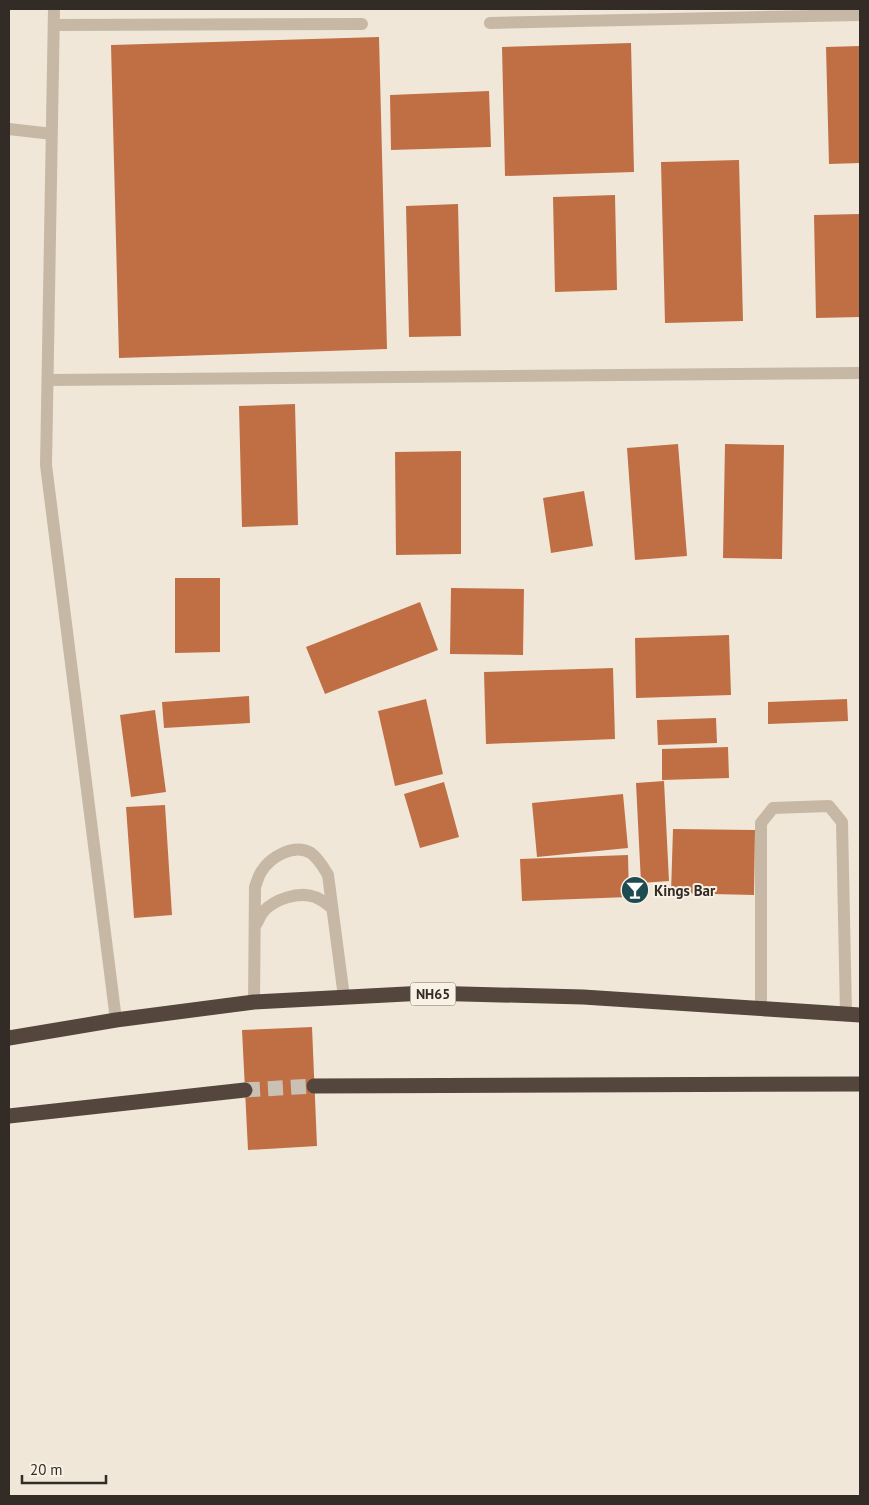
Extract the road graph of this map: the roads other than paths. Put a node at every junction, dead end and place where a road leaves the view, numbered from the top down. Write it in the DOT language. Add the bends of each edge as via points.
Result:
graph roads {
  1 [pos="54,9"];
  2 [pos="860,15"];
  3 [pos="490,23"];
  4 [pos="362,24"];
  5 [pos="54,25"];
  6 [pos="9,129"];
  7 [pos="52,134"];
  8 [pos="860,373"];
  9 [pos="48,380"];
  10 [pos="332,908"];
  11 [pos="254,928"];
  12 [pos="344,997"];
  13 [pos="254,1002"];
  14 [pos="761,1008"];
  15 [pos="853,1015"];
  16 [pos="116,1020"];
  17 [pos="9,1038"];
  18 [pos="860,1084"];
  19 [pos="314,1086"];
  20 [pos="245,1090"];
  21 [pos="9,1116"];
  1 -- 5 [label="street"];
  2 -- 3 [label="street"];
  4 -- 5 [label="street"];
  5 -- 7 [label="street"];
  6 -- 7 [label="street"];
  7 -- 9 [label="street"];
  8 -- 9 [label="street"];
  9 -- 16 [label="street" via="46,465"];
  10 -- 11 [label="street" via="317,897 306,894 291,896 274,903"];
  10 -- 11 [label="street" via="328,875 319,860 310,852 296,849 278,855 261,871 255,887"];
  10 -- 12 [label="street"];
  11 -- 13 [label="street"];
  12 -- 13 [label="highway, NH65"];
  12 -- 14 [label="highway, NH65" via="425,994 583,997"];
  13 -- 16 [label="highway, NH65"];
  14 -- 15 [label="highway, NH65"];
  14 -- 15 [label="street" via="761,823 772,808 829,806 842,822"];
  16 -- 17 [label="highway, NH65"];
  18 -- 19 [label="highway"];
  20 -- 21 [label="highway"];
}
